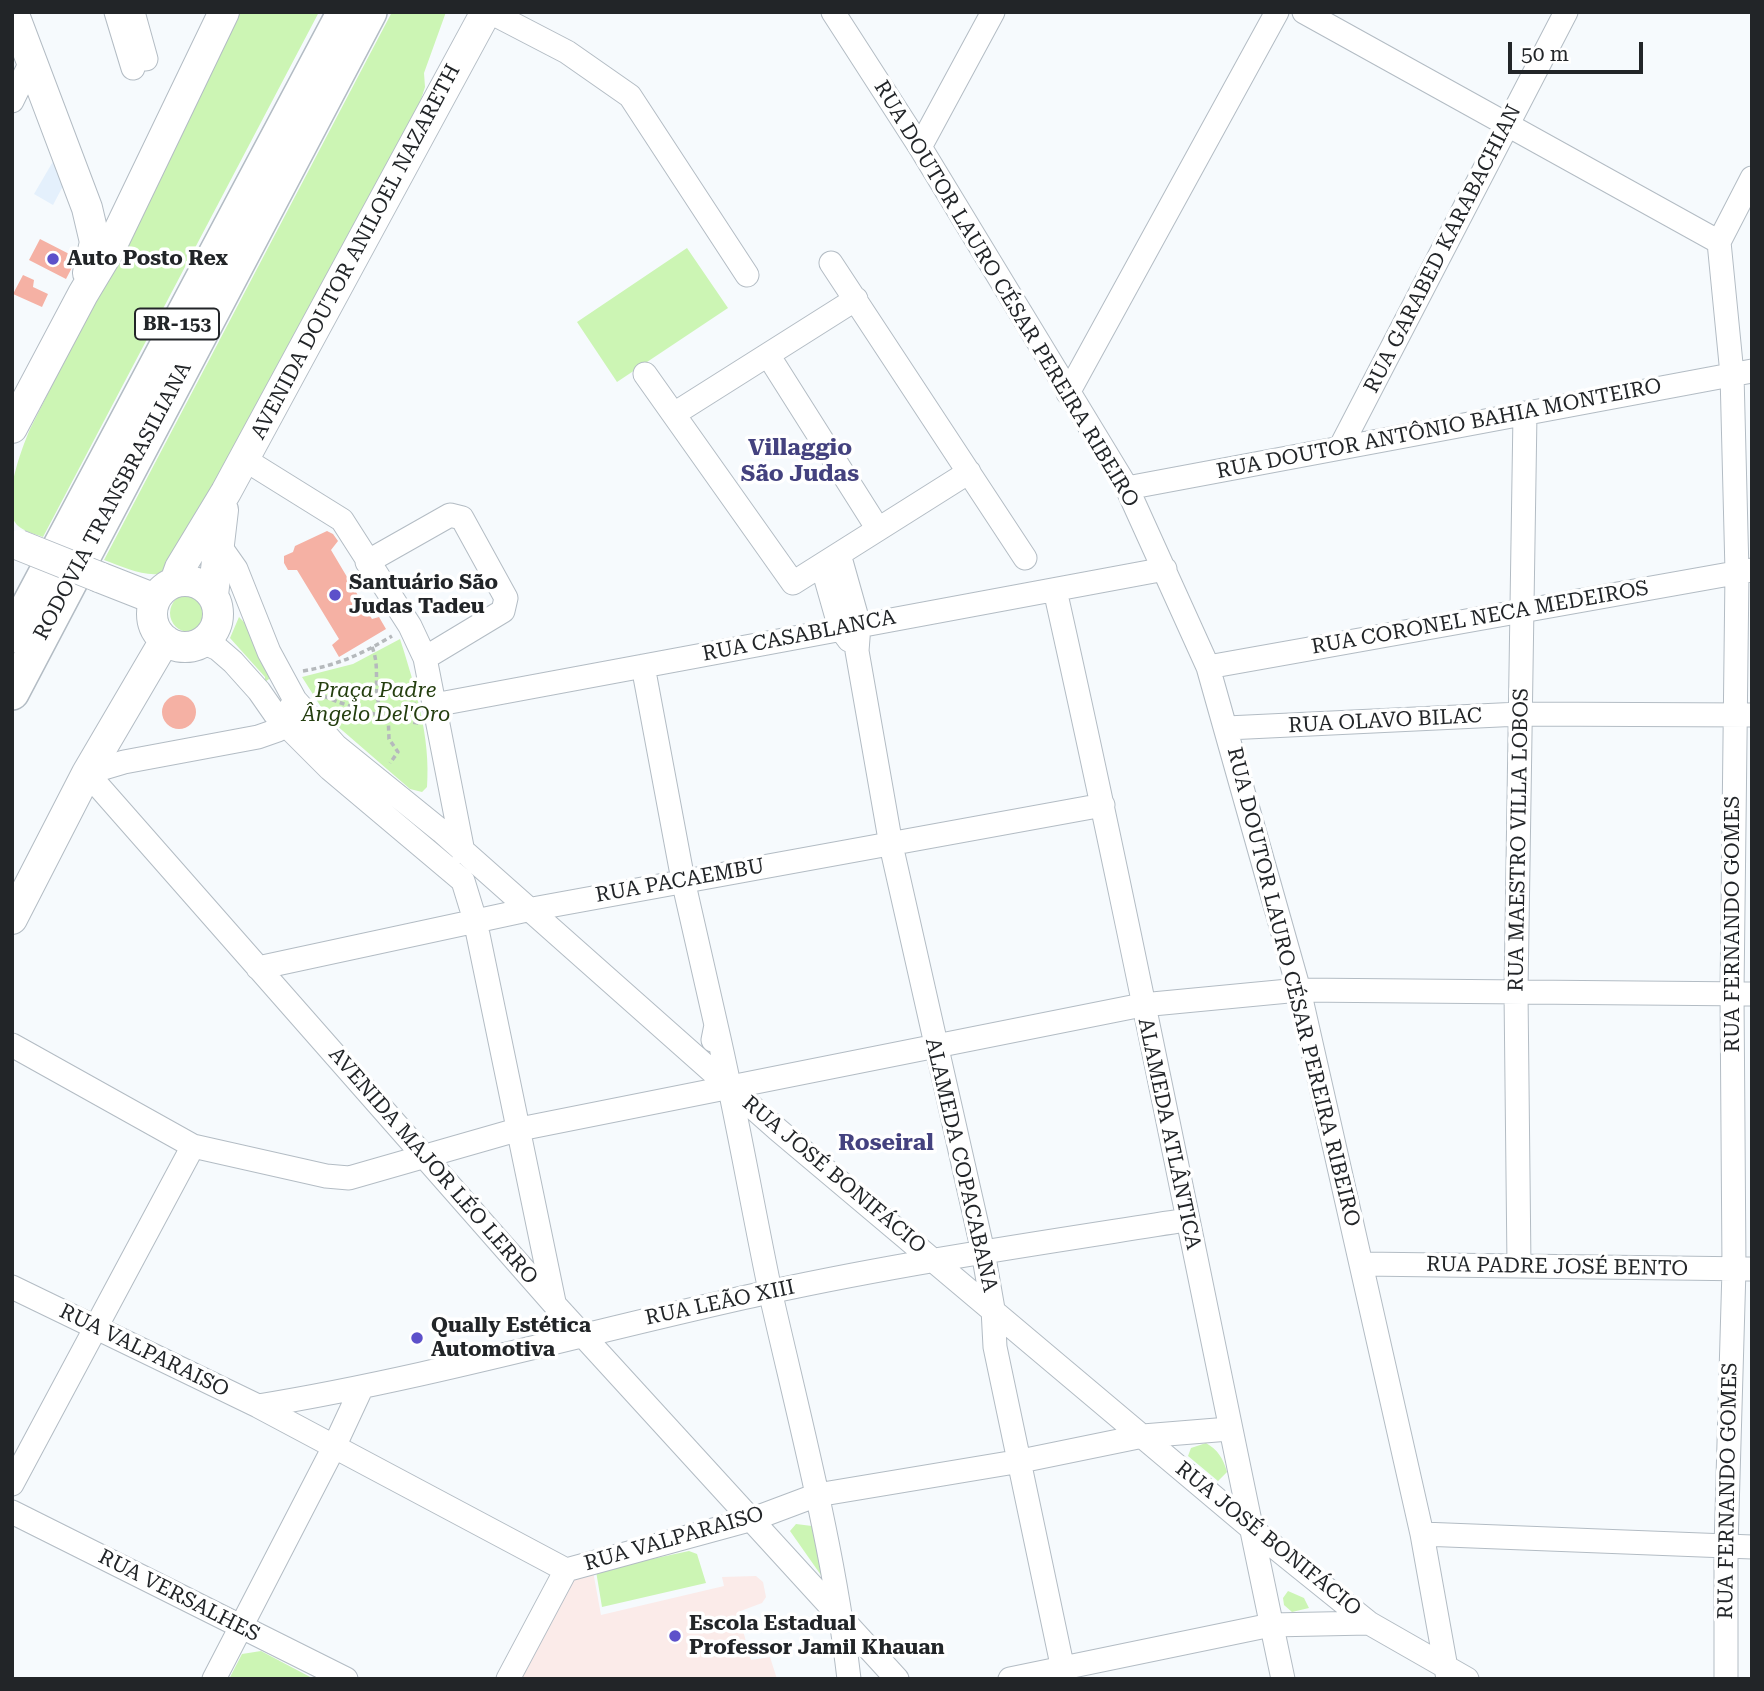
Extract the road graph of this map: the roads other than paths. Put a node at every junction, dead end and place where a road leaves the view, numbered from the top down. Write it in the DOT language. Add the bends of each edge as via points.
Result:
graph roads {
  1 [pos="13,12"];
  2 [pos="116,12"];
  3 [pos="133,12"];
  4 [pos="224,12"];
  5 [pos="344,12"];
  6 [pos="370,12"];
  7 [pos="488,12"];
  8 [pos="833,12"];
  9 [pos="993,12"];
  10 [pos="1277,12"];
  11 [pos="1304,12"];
  12 [pos="1566,12"];
  13 [pos="31,62"];
  14 [pos="12,102"];
  15 [pos="1508,125"];
  16 [pos="920,147"];
  17 [pos="1752,178"];
  18 [pos="132,203"];
  19 [pos="87,208"];
  20 [pos="1719,242"];
  21 [pos="831,263"];
  22 [pos="747,275"];
  23 [pos="83,294"];
  24 [pos="856,299"];
  25 [pos="768,355"];
  26 [pos="1742,372"];
  27 [pos="645,374"];
  28 [pos="1068,393"];
  29 [pos="1525,413"];
  30 [pos="674,414"];
  31 [pos="12,428"];
  32 [pos="1340,448"];
  33 [pos="244,459"];
  34 [pos="969,472"];
  35 [pos="1127,488"];
  36 [pos="226,492"];
  37 [pos="878,529"];
  38 [pos="217,542"];
  39 [pos="15,544"];
  40 [pos="1025,558"];
  41 [pos="830,560"];
  42 [pos="367,562"];
  43 [pos="1165,569"];
  44 [pos="1745,571"];
  45 [pos="165,590"];
  46 [pos="1055,590"];
  47 [pos="215,599"];
  48 [pos="1523,608"];
  49 [pos="255,618"];
  50 [pos="850,627"];
  51 [pos="12,636"];
  52 [pos="165,640"];
  53 [pos="203,642"];
  54 [pos="425,658"];
  55 [pos="643,666"];
  56 [pos="1208,667"];
  57 [pos="12,693"];
  58 [pos="305,696"];
  59 [pos="427,710"];
  60 [pos="1520,714"];
  61 [pos="1743,715"];
  62 [pos="283,723"];
  63 [pos="1227,728"];
  64 [pos="88,773"];
  65 [pos="450,786"];
  66 [pos="401,799"];
  67 [pos="1103,805"];
  68 [pos="891,845"];
  69 [pos="463,852"];
  70 [pos="683,880"];
  71 [pos="527,910"];
  72 [pos="12,919"];
  73 [pos="475,920"];
  74 [pos="258,968"];
  75 [pos="1299,990"];
  76 [pos="1516,992"];
  77 [pos="1742,993"];
  78 [pos="1142,1005"];
  79 [pos="716,1025"];
  80 [pos="12,1045"];
  81 [pos="935,1048"];
  82 [pos="704,1064"];
  83 [pos="730,1088"];
  84 [pos="676,1099"];
  85 [pos="520,1129"];
  86 [pos="193,1146"];
  87 [pos="423,1154"];
  88 [pos="1186,1220"];
  89 [pos="983,1252"];
  90 [pos="933,1259"];
  91 [pos="1363,1264"];
  92 [pos="1519,1266"];
  93 [pos="1743,1269"];
  94 [pos="12,1287"];
  95 [pos="771,1292"];
  96 [pos="555,1305"];
  97 [pos="993,1310"];
  98 [pos="95,1329"];
  99 [pos="582,1334"];
  100 [pos="361,1389"];
  101 [pos="258,1406"];
  102 [pos="1229,1429"];
  103 [pos="1143,1436"];
  104 [pos="334,1447"];
  105 [pos="1021,1461"];
  106 [pos="12,1484"];
  107 [pos="817,1495"];
  108 [pos="12,1512"];
  109 [pos="753,1519"];
  110 [pos="1251,1528"];
  111 [pos="1422,1534"];
  112 [pos="1726,1547"];
  113 [pos="1752,1547"];
  114 [pos="566,1570"];
  115 [pos="842,1620"];
  116 [pos="1369,1623"];
  117 [pos="1271,1625"];
  118 [pos="241,1627"];
  119 [pos="1064,1673"];
  120 [pos="1453,1676"];
  121 [pos="214,1679"];
  122 [pos="346,1679"];
  123 [pos="508,1679"];
  124 [pos="849,1679"];
  125 [pos="897,1679"];
  126 [pos="1010,1679"];
  127 [pos="1283,1679"];
  128 [pos="1726,1679"];
  1 -- 13 [label="main road"];
  2 -- 3 [label="street" via="140,65"];
  4 -- 18 [label="main road"];
  5 -- 51 [label="highway, RODOVIA TRANSBRASILIANA / BR-153"];
  6 -- 57 [label="highway, RODOVIA TRANSBRASILIANA / BR-153"];
  7 -- 22 [label="street" via="567,52 630,96"];
  7 -- 33 [label="main road, AVENIDA DOUTOR ANILOEL NAZARETH"];
  8 -- 16 [label="street, RUA DOUTOR LAURO CÉSAR PEREIRA RIBEIRO"];
  9 -- 16 [label="street"];
  10 -- 28 [label="street"];
  11 -- 15 [label="street"];
  12 -- 15 [label="street, RUA GARABED KARABACHIAN"];
  13 -- 14 [label="street"];
  13 -- 19 [label="main road"];
  15 -- 20 [label="street"];
  15 -- 32 [label="street, RUA GARABED KARABACHIAN"];
  16 -- 28 [label="street, RUA DOUTOR LAURO CÉSAR PEREIRA RIBEIRO"];
  17 -- 20 [label="street"];
  18 -- 19 [label="main road" via="102,217 93,216"];
  18 -- 23 [label="main road"];
  19 -- 23 [label="main road" via="95,242"];
  20 -- 26 [label="street, RUA FERNANDO GOMES"];
  21 -- 24 [label="street"];
  23 -- 31 [label="main road"];
  24 -- 25 [label="street"];
  24 -- 34 [label="street"];
  25 -- 30 [label="street"];
  25 -- 37 [label="street"];
  26 -- 29 [label="street, RUA DOUTOR ANTÔNIO BAHIA MONTEIRO"];
  26 -- 44 [label="street, RUA FERNANDO GOMES"];
  27 -- 30 [label="street"];
  28 -- 35 [label="street, RUA DOUTOR LAURO CÉSAR PEREIRA RIBEIRO"];
  29 -- 32 [label="street, RUA DOUTOR ANTÔNIO BAHIA MONTEIRO"];
  29 -- 48 [label="street, RUA MAESTRO VILLA LOBOS"];
  30 -- 41 [label="street" via="793,583"];
  32 -- 35 [label="street, RUA DOUTOR ANTÔNIO BAHIA MONTEIRO"];
  33 -- 36 [label="main road, AVENIDA DOUTOR ANILOEL NAZARETH"];
  33 -- 42 [label="street" via="342,520"];
  34 -- 37 [label="street"];
  34 -- 40 [label="street"];
  35 -- 43 [label="street, RUA DOUTOR LAURO CÉSAR PEREIRA RIBEIRO"];
  36 -- 38 [label="main road, AVENIDA DOUTOR ANILOEL NAZARETH"];
  36 -- 45 [label="main road, AVENIDA DOUTOR ANILOEL NAZARETH"];
  37 -- 41 [label="street"];
  38 -- 47 [label="main road, AVENIDA DOUTOR ANILOEL NAZARETH"];
  38 -- 49 [label="street, RUA JOSÉ BONIFÁCIO" via="236,569"];
  39 -- 45 [label="main road, bridge" via="99,577"];
  41 -- 50 [label="street, ALAMEDA COPACABANA"];
  42 -- 54 [label="street" via="410,626"];
  42 -- 54 [label="street" via="450,515 462,518 507,606"];
  43 -- 46 [label="street, RUA CASABLANCA"];
  43 -- 56 [label="street, RUA DOUTOR LAURO CÉSAR PEREIRA RIBEIRO"];
  44 -- 48 [label="street, RUA CORONEL NECA MEDEIROS"];
  44 -- 61 [label="street, RUA FERNANDO GOMES"];
  45 -- 47 [label="main road" via="196,582"];
  45 -- 52 [label="main road" via="153,621"];
  46 -- 50 [label="street, RUA CASABLANCA"];
  46 -- 67 [label="street, ALAMEDA ATLÂNTICA"];
  47 -- 49 [label="street" via="236,604"];
  47 -- 53 [label="main road" via="217,624"];
  48 -- 56 [label="street, RUA CORONEL NECA MEDEIROS"];
  48 -- 60 [label="street, RUA MAESTRO VILLA LOBOS"];
  49 -- 58 [label="street, RUA JOSÉ BONIFÁCIO"];
  50 -- 55 [label="street, RUA CASABLANCA"];
  50 -- 68 [label="street, ALAMEDA COPACABANA"];
  52 -- 53 [label="main road" via="183,647"];
  52 -- 64 [label="main road"];
  53 -- 62 [label="street" via="233,662"];
  54 -- 59 [label="street"];
  55 -- 59 [label="street, RUA CASABLANCA"];
  55 -- 70 [label="street"];
  56 -- 63 [label="street, RUA DOUTOR LAURO CÉSAR PEREIRA RIBEIRO"];
  58 -- 62 [label="street"];
  58 -- 66 [label="street, RUA JOSÉ BONIFÁCIO" via="337,746"];
  59 -- 65 [label="street"];
  60 -- 61 [label="street, RUA OLAVO BILAC"];
  60 -- 63 [label="street, RUA OLAVO BILAC"];
  60 -- 76 [label="street, RUA MAESTRO VILLA LOBOS"];
  61 -- 77 [label="street, RUA FERNANDO GOMES"];
  62 -- 64 [label="street" via="278,730 258,737"];
  62 -- 73 [label="street" via="330,769 463,881"];
  63 -- 75 [label="street, RUA DOUTOR LAURO CÉSAR PEREIRA RIBEIRO"];
  64 -- 72 [label="main road"];
  64 -- 74 [label="street, AVENIDA MAJOR LÉO LERRO"];
  65 -- 66 [label="street" via="436,802"];
  65 -- 69 [label="street"];
  66 -- 69 [label="street, RUA JOSÉ BONIFÁCIO"];
  67 -- 68 [label="street, RUA PACAEMBU"];
  67 -- 78 [label="street, ALAMEDA ATLÂNTICA"];
  68 -- 70 [label="street, RUA PACAEMBU"];
  68 -- 81 [label="street, ALAMEDA COPACABANA"];
  69 -- 71 [label="street, RUA JOSÉ BONIFÁCIO"];
  70 -- 71 [label="street, RUA PACAEMBU"];
  70 -- 79 [label="street"];
  71 -- 73 [label="street, RUA PACAEMBU"];
  71 -- 82 [label="street, RUA JOSÉ BONIFÁCIO"];
  73 -- 74 [label="street, RUA PACAEMBU"];
  73 -- 85 [label="street"];
  74 -- 87 [label="street, AVENIDA MAJOR LÉO LERRO"];
  75 -- 76 [label="street"];
  75 -- 78 [label="street"];
  75 -- 91 [label="street, RUA DOUTOR LAURO CÉSAR PEREIRA RIBEIRO"];
  76 -- 77 [label="street"];
  76 -- 92 [label="street, RUA MAESTRO VILLA LOBOS"];
  77 -- 93 [label="street, RUA FERNANDO GOMES"];
  78 -- 81 [label="street"];
  78 -- 88 [label="street, ALAMEDA ATLÂNTICA"];
  79 -- 82 [label="street"];
  79 -- 83 [label="street"];
  80 -- 86 [label="street"];
  81 -- 83 [label="street"];
  81 -- 89 [label="street, ALAMEDA COPACABANA"];
  82 -- 83 [label="street, RUA JOSÉ BONIFÁCIO"];
  82 -- 84 [label="street"];
  83 -- 84 [label="street"];
  83 -- 90 [label="street, RUA JOSÉ BONIFÁCIO"];
  83 -- 95 [label="street"];
  84 -- 85 [label="street"];
  85 -- 87 [label="street"];
  85 -- 96 [label="street"];
  86 -- 87 [label="street" via="349,1178"];
  86 -- 98 [label="street"];
  87 -- 96 [label="street, AVENIDA MAJOR LÉO LERRO"];
  88 -- 89 [label="street, RUA LEÃO XIII"];
  88 -- 102 [label="street, ALAMEDA ATLÂNTICA"];
  89 -- 90 [label="street, RUA LEÃO XIII"];
  89 -- 97 [label="street, ALAMEDA COPACABANA"];
  90 -- 95 [label="street, RUA LEÃO XIII"];
  90 -- 97 [label="street, RUA JOSÉ BONIFÁCIO"];
  91 -- 92 [label="street, RUA PADRE JOSÉ BENTO"];
  91 -- 111 [label="street, RUA DOUTOR LAURO CÉSAR PEREIRA RIBEIRO"];
  92 -- 93 [label="street, RUA PADRE JOSÉ BENTO"];
  93 -- 112 [label="street, RUA FERNANDO GOMES"];
  94 -- 98 [label="street, RUA VALPARAISO"];
  95 -- 99 [label="street, RUA LEÃO XIII"];
  95 -- 107 [label="street"];
  96 -- 99 [label="street, AVENIDA MAJOR LÉO LERRO"];
  97 -- 103 [label="street, RUA JOSÉ BONIFÁCIO"];
  97 -- 105 [label="street, ALAMEDA COPACABANA" via="993,1339"];
  98 -- 101 [label="street, RUA VALPARAISO"];
  98 -- 106 [label="street"];
  99 -- 100 [label="street, RUA LEÃO XIII"];
  99 -- 109 [label="street, AVENIDA MAJOR LÉO LERRO"];
  100 -- 101 [label="street, RUA LEÃO XIII"];
  100 -- 104 [label="street"];
  101 -- 104 [label="street, RUA VALPARAISO"];
  102 -- 103 [label="street, RUA VALPARAISO"];
  102 -- 110 [label="street, ALAMEDA ATLÂNTICA"];
  103 -- 105 [label="street, RUA VALPARAISO"];
  103 -- 110 [label="street, RUA JOSÉ BONIFÁCIO"];
  104 -- 114 [label="street, RUA VALPARAISO"];
  104 -- 118 [label="street"];
  105 -- 107 [label="street, RUA VALPARAISO"];
  105 -- 119 [label="street, ALAMEDA COPACABANA"];
  107 -- 109 [label="street, RUA VALPARAISO"];
  107 -- 115 [label="street"];
  108 -- 118 [label="street, RUA VERSALHES"];
  109 -- 114 [label="street, RUA VALPARAISO"];
  109 -- 115 [label="street, AVENIDA MAJOR LÉO LERRO"];
  110 -- 116 [label="street, RUA JOSÉ BONIFÁCIO"];
  110 -- 117 [label="street, ALAMEDA ATLÂNTICA"];
  111 -- 112 [label="street"];
  111 -- 120 [label="street, RUA DOUTOR LAURO CÉSAR PEREIRA RIBEIRO"];
  112 -- 113 [label="street"];
  112 -- 128 [label="street, RUA FERNANDO GOMES"];
  114 -- 123 [label="street"];
  115 -- 124 [label="street"];
  115 -- 125 [label="street, AVENIDA MAJOR LÉO LERRO"];
  116 -- 117 [label="street"];
  116 -- 120 [label="street, RUA JOSÉ BONIFÁCIO"];
  117 -- 119 [label="street"];
  117 -- 127 [label="street, ALAMEDA ATLÂNTICA"];
  118 -- 121 [label="street"];
  118 -- 122 [label="street, RUA VERSALHES"];
  119 -- 126 [label="street"];
}
